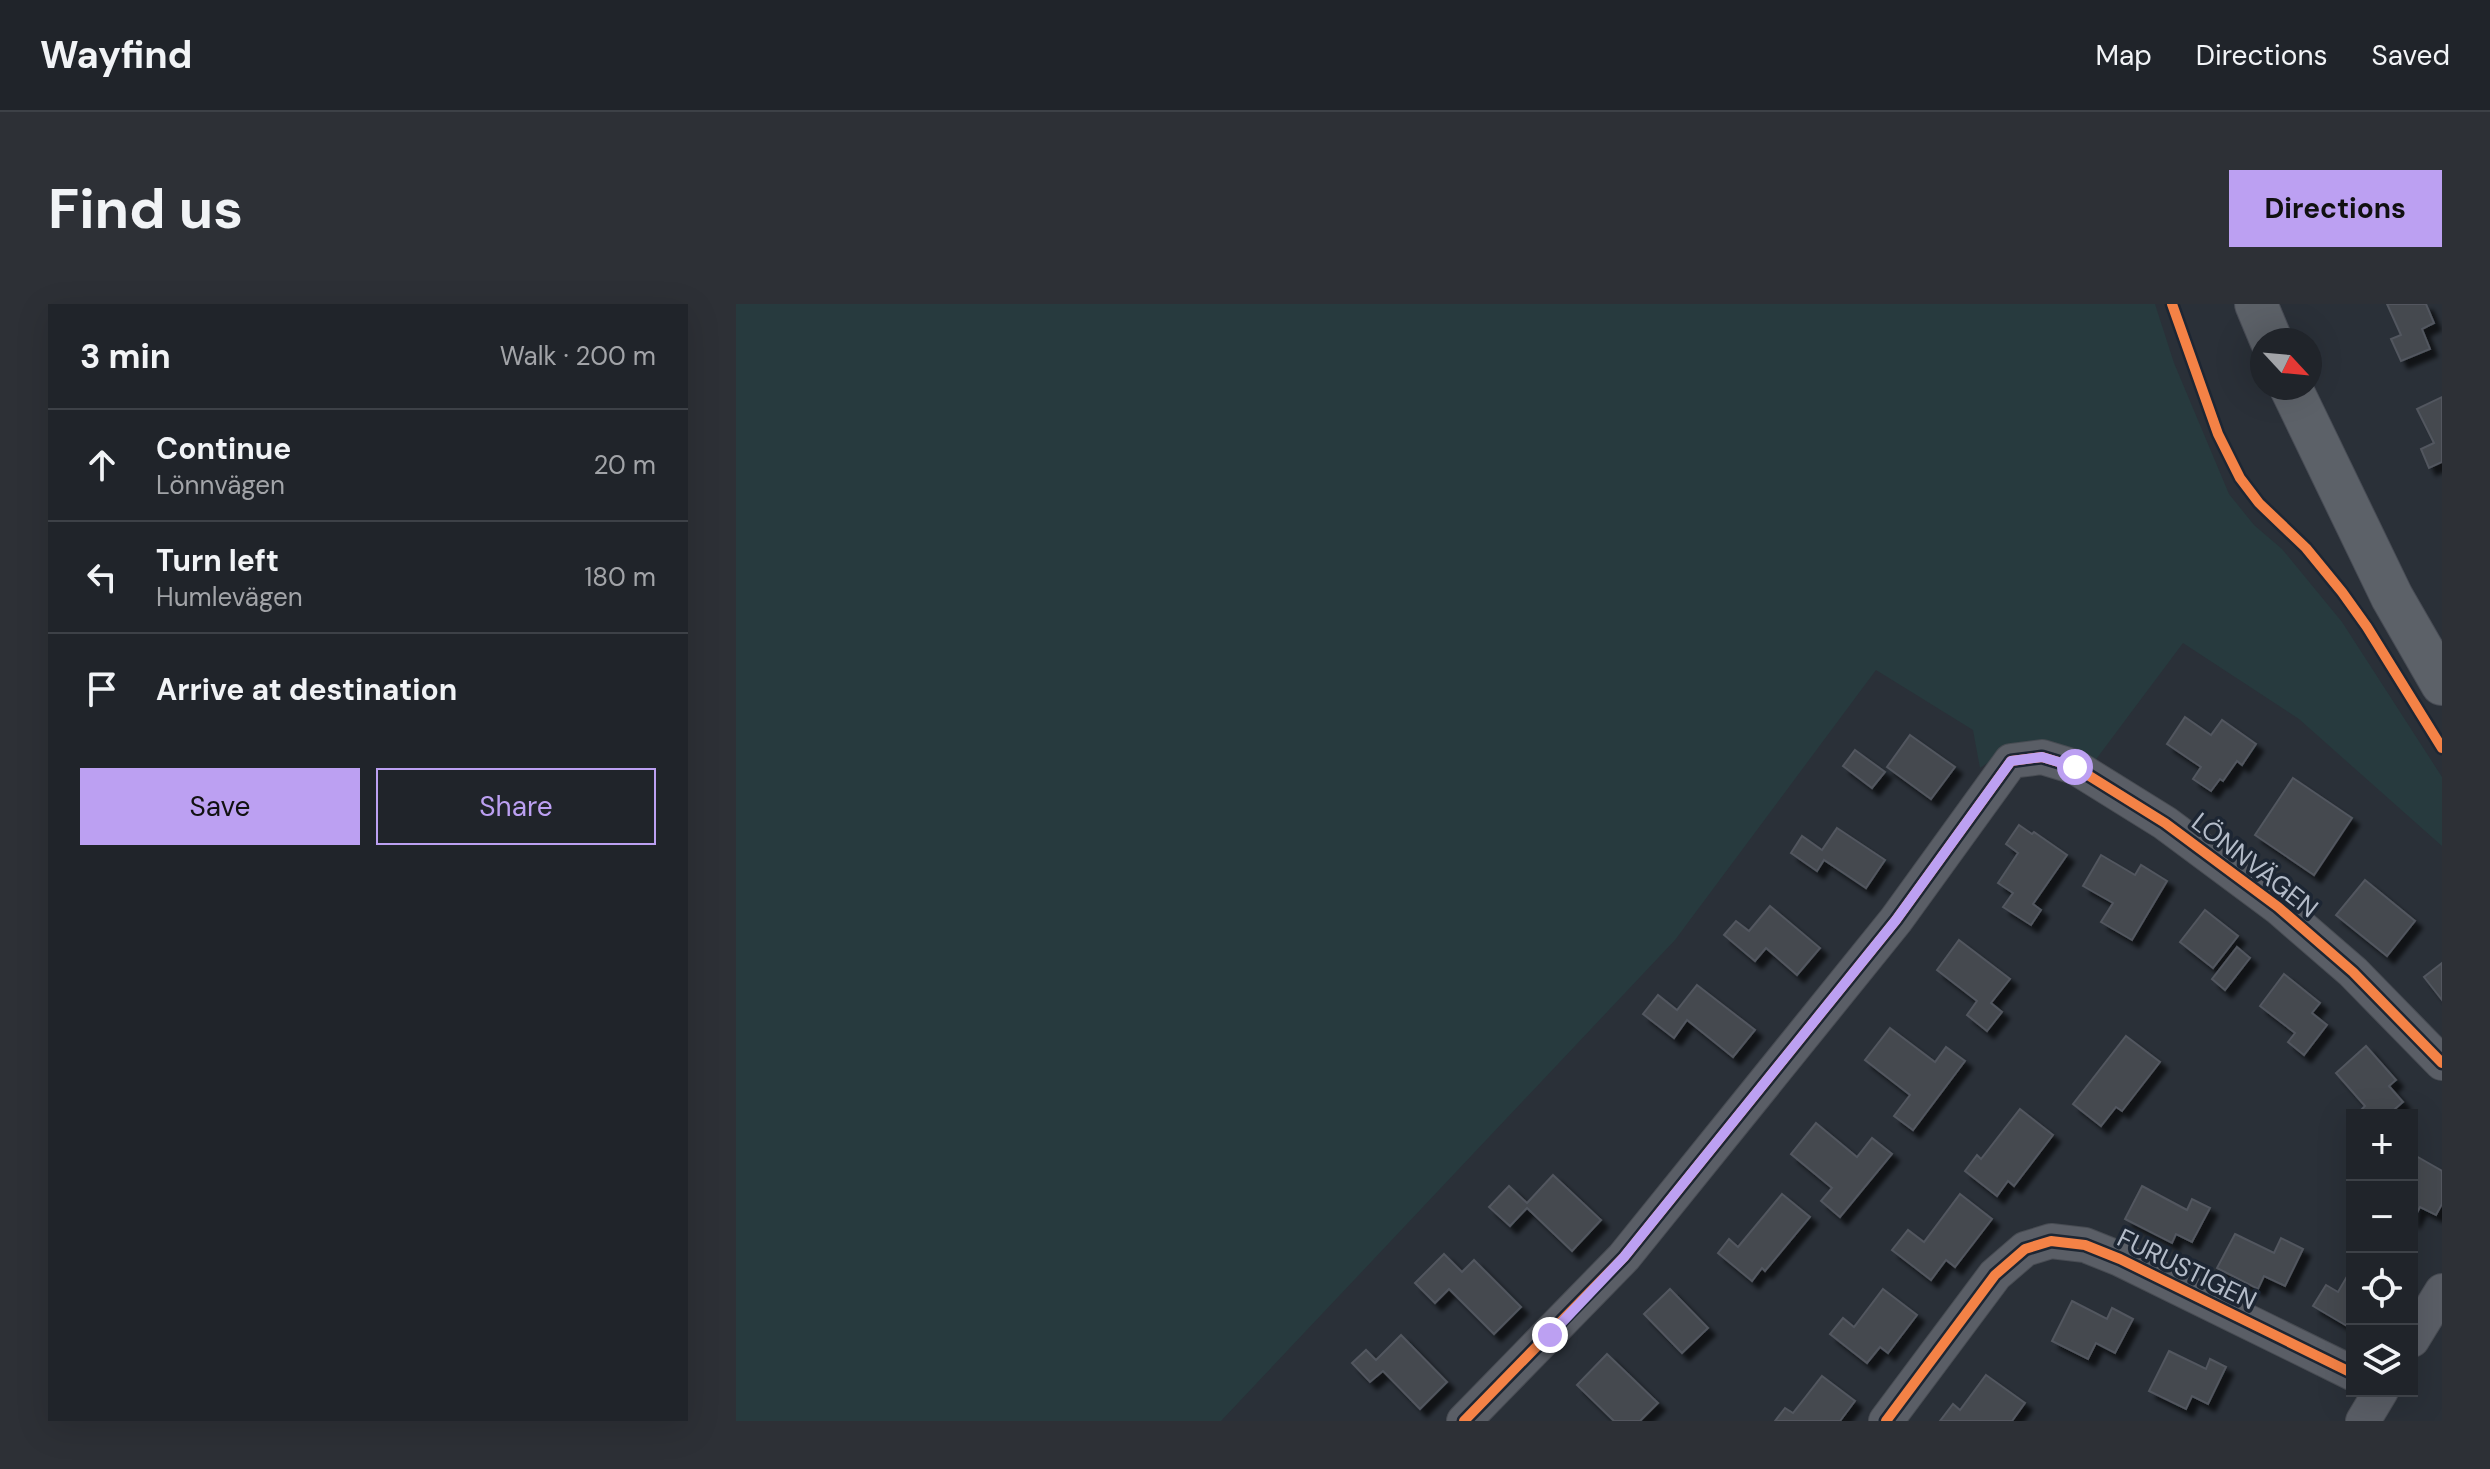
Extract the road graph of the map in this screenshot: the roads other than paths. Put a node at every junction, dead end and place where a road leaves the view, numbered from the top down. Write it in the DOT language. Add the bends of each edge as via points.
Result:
graph roads {
  1 [pos="2256,304"];
  2 [pos="2266,328"];
  3 [pos="2297,400"];
  4 [pos="2442,684"];
  5 [pos="2442,1063"];
  6 [pos="2442,1291"];
  7 [pos="2426,1334"];
  8 [pos="2346,1370"];
  9 [pos="2377,1397"];
  10 [pos="1464,1421"];
  11 [pos="1886,1421"];
  12 [pos="2363,1421"];
  1 -- 2 [label="main road"];
  3 -- 4 [label="main road" via="2392,597"];
  5 -- 10 [label="street, LÖNNVÄGEN" via="2353,972 2278,907 2165,823 2075,767 2042,757 2010,763 1896,920 1624,1257"];
  6 -- 7 [label="street"];
  8 -- 11 [label="street, FURUSTIGEN" via="2120,1259 2085,1245 2051,1241 2025,1249 1995,1275"];
  9 -- 12 [label="street"];
}
